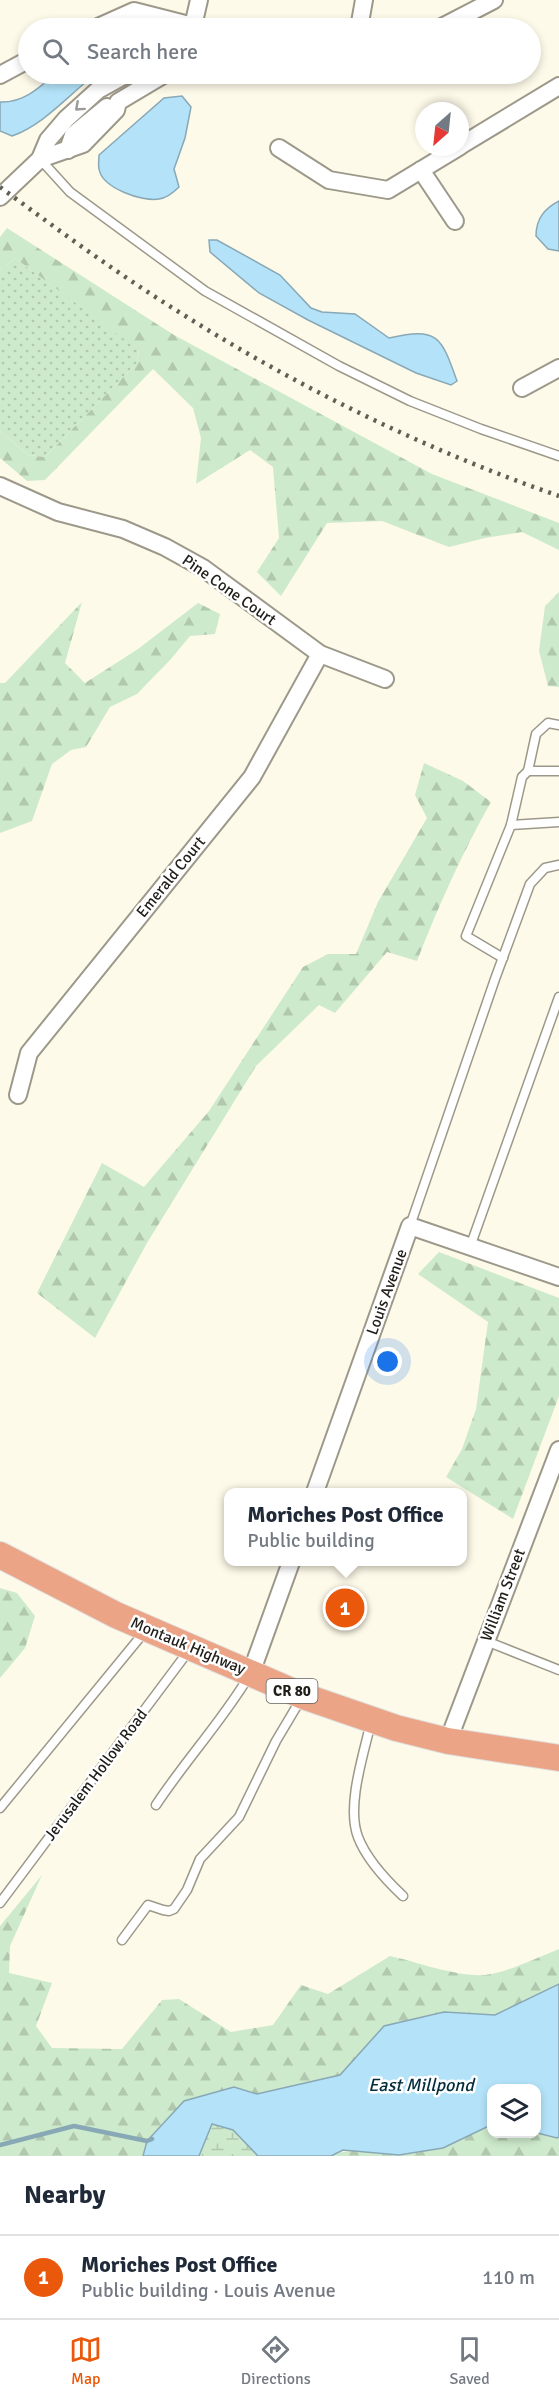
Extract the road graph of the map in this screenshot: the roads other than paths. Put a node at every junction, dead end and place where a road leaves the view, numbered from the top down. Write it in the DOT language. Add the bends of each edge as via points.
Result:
graph roads {
  1 [pos="199,0"];
  2 [pos="364,0"];
  3 [pos="495,0"];
  4 [pos="118,18"];
  5 [pos="160,18"];
  6 [pos="195,18"];
  7 [pos="361,18"];
  8 [pos="460,18"];
  9 [pos="18,65"];
  10 [pos="0,75"];
  11 [pos="109,84"];
  12 [pos="148,84"];
  13 [pos="105,86"];
  14 [pos="559,86"];
  15 [pos="118,102"];
  16 [pos="469,141"];
  17 [pos="279,148"];
  18 [pos="444,156"];
  19 [pos="40,159"];
  20 [pos="421,170"];
  21 [pos="0,197"];
  22 [pos="455,221"];
  23 [pos="559,368"];
  24 [pos="522,388"];
  25 [pos="559,456"];
  26 [pos="0,486"];
  27 [pos="320,654"];
  28 [pos="385,679"];
  29 [pos="559,725"];
  30 [pos="528,771"];
  31 [pos="559,771"];
  32 [pos="559,822"];
  33 [pos="511,825"];
  34 [pos="559,865"];
  35 [pos="503,958"];
  36 [pos="559,997"];
  37 [pos="18,1095"];
  38 [pos="410,1226"];
  39 [pos="470,1247"];
  40 [pos="559,1277"];
  41 [pos="559,1450"];
  42 [pos="316,1488"];
  43 [pos="0,1555"];
  44 [pos="290,1566"];
  45 [pos="147,1628"];
  46 [pos="486,1641"];
  47 [pos="192,1647"];
  48 [pos="559,1670"];
  49 [pos="251,1673"];
  50 [pos="303,1696"];
  51 [pos="372,1719"];
  52 [pos="448,1741"];
  53 [pos="559,1758"];
  54 [pos="156,1805"];
  55 [pos="0,1808"];
  56 [pos="403,1896"];
  57 [pos="0,1903"];
  58 [pos="122,1940"];
  1 -- 6 [label="street"];
  2 -- 7 [label="street"];
  3 -- 8 [label="street"];
  4 -- 5 [label="street" via="134,11"];
  9 -- 10 [label="street"];
  11 -- 13 [label="street"];
  12 -- 15 [label="street"];
  13 -- 15 [label="street"];
  13 -- 19 [label="street, one-way" via="66,119 48,140"];
  14 -- 16 [label="street"];
  15 -- 19 [label="street" via="73,135 68,150"];
  17 -- 20 [label="street" via="329,180 388,190"];
  18 -- 20 [label="street"];
  19 -- 21 [label="street"];
  19 -- 25 [label="lane" via="70,192 205,291 410,401"];
  20 -- 22 [label="street"];
  23 -- 24 [label="street"];
  26 -- 27 [label="street, Pine Cone Court" via="58,512 123,530 165,547 203,568"];
  27 -- 28 [label="street, Pine Cone Court"];
  27 -- 37 [label="street, Emerald Court" via="252,777 29,1053"];
  29 -- 30 [label="lane" via="548,723 536,734"];
  30 -- 31 [label="lane"];
  30 -- 33 [label="lane" via="522,777"];
  32 -- 33 [label="lane"];
  33 -- 35 [label="lane" via="466,936"];
  34 -- 35 [label="lane" via="545,868 531,884"];
  35 -- 38 [label="lane"];
  36 -- 39 [label="lane"];
  38 -- 39 [label="street"];
  38 -- 42 [label="street, Louis Avenue"];
  39 -- 40 [label="street"];
  41 -- 46 [label="street, William Street"];
  43 -- 45 [label="main road, Montauk Highway / CR 80"];
  44 -- 49 [label="street"];
  45 -- 47 [label="main road, Montauk Highway / CR 80"];
  45 -- 55 [label="lane"];
  46 -- 48 [label="lane"];
  46 -- 52 [label="street, William Street"];
  47 -- 49 [label="main road, Montauk Highway / CR 80"];
  47 -- 57 [label="lane, Jerusalem Hollow Road"];
  49 -- 50 [label="main road, Montauk Highway / CR 80"];
  49 -- 54 [label="lane"];
  50 -- 51 [label="main road, Montauk Highway / CR 80"];
  50 -- 58 [label="lane" via="239,1817 200,1859 174,1909 148,1905"];
  51 -- 52 [label="main road, Montauk Highway / CR 80"];
  51 -- 56 [label="lane" via="354,1809 358,1836 385,1879"];
  52 -- 53 [label="main road, Montauk Highway / CR 80"];
}
